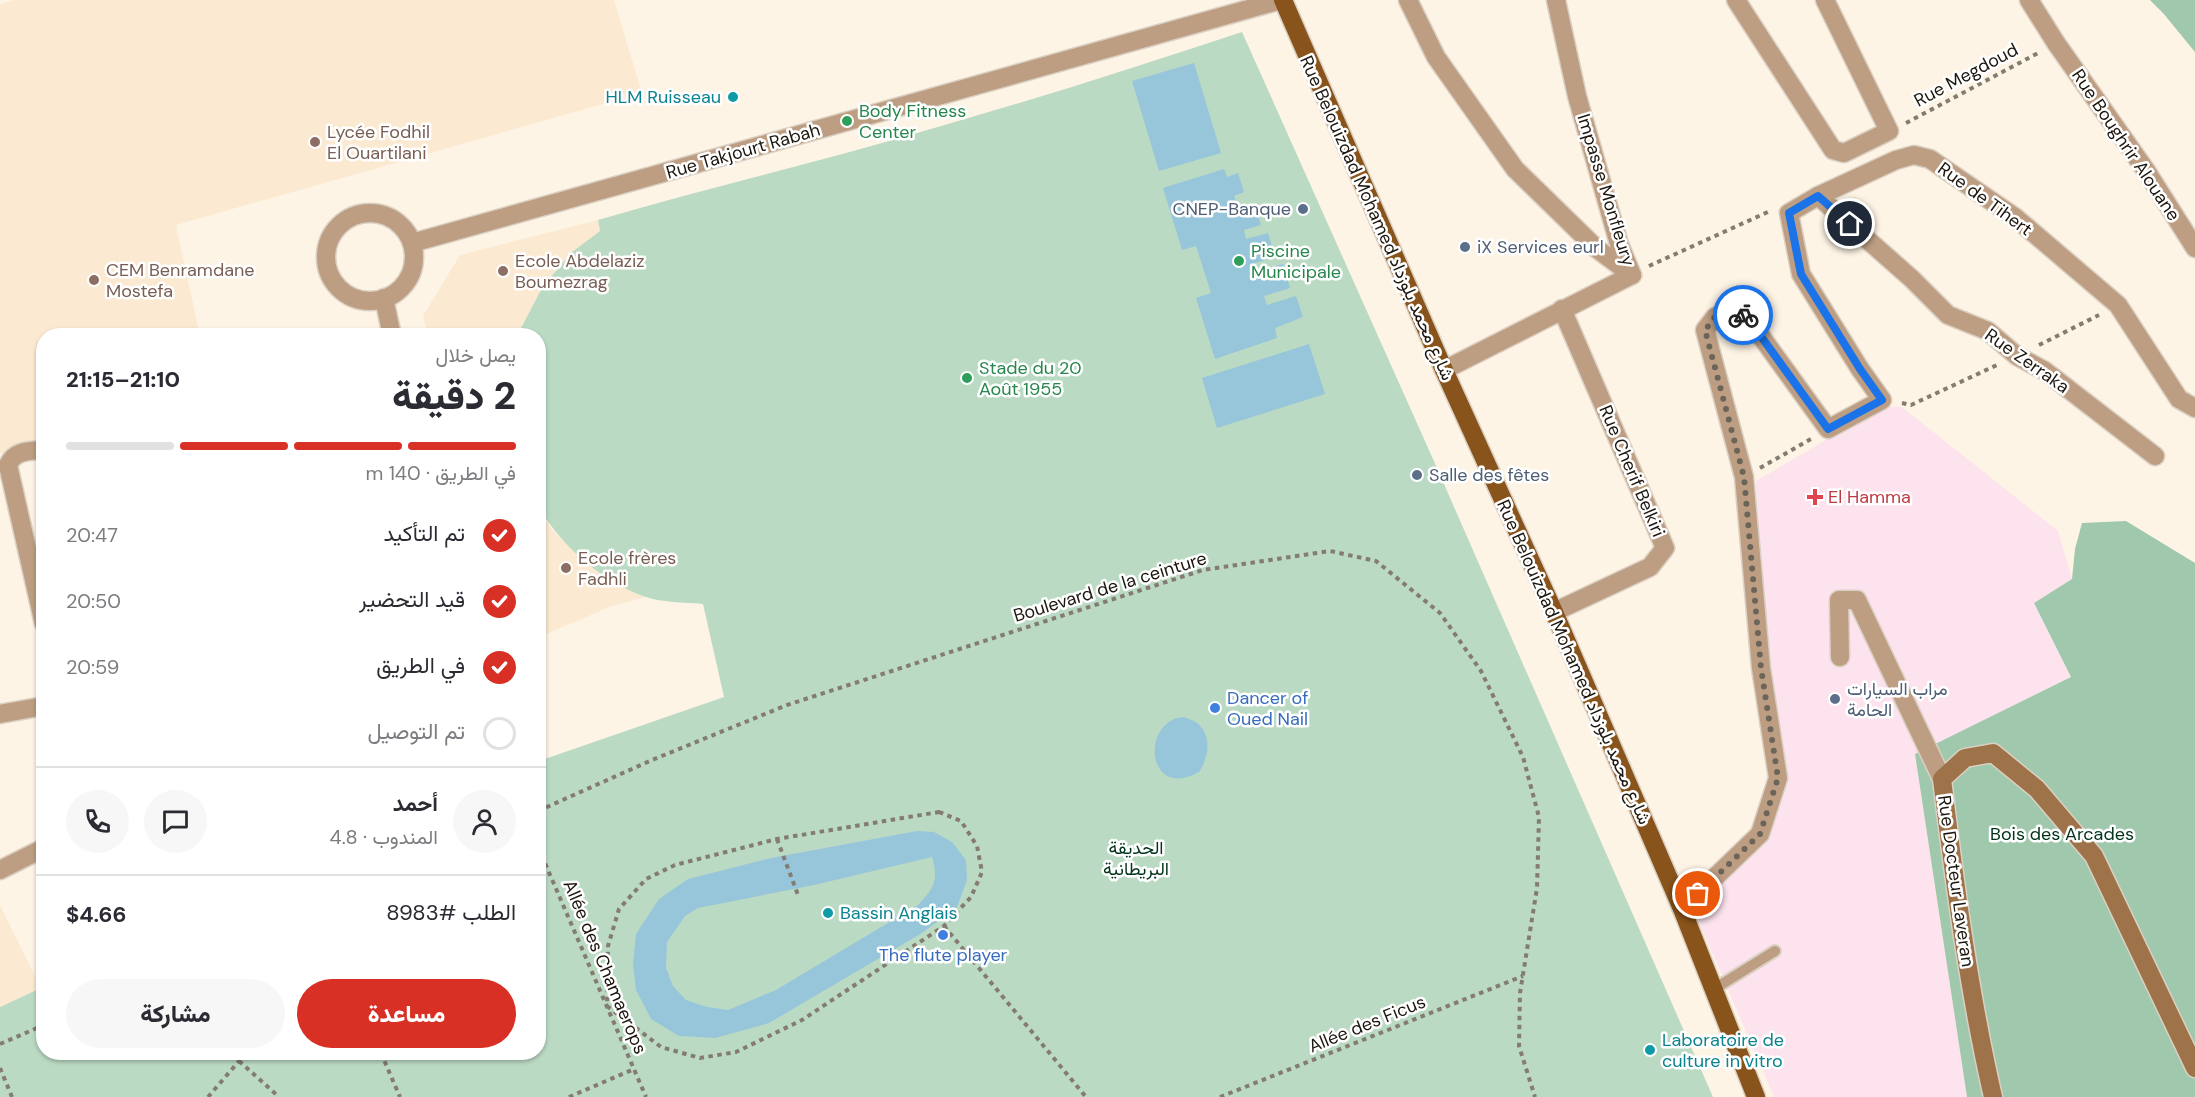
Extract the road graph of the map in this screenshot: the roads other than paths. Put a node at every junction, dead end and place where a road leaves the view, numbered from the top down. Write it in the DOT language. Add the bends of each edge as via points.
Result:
graph roads {
  1 [pos="1282,0"];
  2 [pos="1408,0"];
  3 [pos="1556,0"];
  4 [pos="1736,0"];
  5 [pos="1825,0"];
  6 [pos="2030,0"];
  7 [pos="1818,196"];
  8 [pos="412,243"];
  9 [pos="2195,248"];
  10 [pos="1632,274"];
  11 [pos="384,298"];
  12 [pos="1562,309"];
  13 [pos="390,328"];
  14 [pos="1444,370"];
  15 [pos="2195,408"];
  16 [pos="36,451"];
  17 [pos="2154,456"];
  18 [pos="36,589"];
  19 [pos="1554,612"];
  20 [pos="1840,657"];
  21 [pos="36,707"];
  22 [pos="0,714"];
  23 [pos="1942,779"];
  24 [pos="36,852"];
  25 [pos="0,870"];
  26 [pos="1682,909"];
  27 [pos="1775,951"];
  28 [pos="1714,989"];
  29 [pos="2195,1068"];
  30 [pos="1756,1097"];
  31 [pos="1993,1097"];
  1 -- 8 [label="street, Rue Takjourt Rabah"];
  1 -- 14 [label="main road, Rue Belouizdad Mohamed شارع محمد بلوزداد"];
  2 -- 10 [label="street, Impasse Monfleury" via="1436,57 1515,169 1596,248"];
  3 -- 10 [label="street, Impasse Monfleury" via="1577,96 1619,244"];
  4 -- 5 [label="street" via="1833,150 1844,153 1889,132"];
  6 -- 9 [label="street, Rue Boughrir Alouane"];
  7 -- 15 [label="street, Rue de Tihert" via="1896,160 1914,155 1930,159 2016,218 2118,305 2179,399"];
  7 -- 17 [label="street, Rue Zerraka" via="1948,315 1988,331"];
  7 -- 26 [label="street, Rue de Tihert" via="1789,213 1801,274 1882,400 1828,429 1747,317 1732,309 1715,317 1705,330 1744,477 1761,668 1778,778 1760,834"];
  8 -- 11 [label="street" via="411,274 403,286"];
  8 -- 11 [label="street" via="393,219 370,213 341,223 332,235 326,259 334,282 359,299"];
  10 -- 12 [label="street"];
  11 -- 13 [label="street"];
  12 -- 14 [label="street"];
  12 -- 19 [label="street, Rue Cherif Belkiri" via="1665,548 1650,567"];
  14 -- 19 [label="main road, Rue Belouizdad Mohamed شارع محمد بلوزداد"];
  16 -- 18 [label="street" via="19,452 8,465"];
  19 -- 26 [label="main road, Rue Belouizdad Mohamed شارع محمد بلوزداد"];
  20 -- 23 [label="street" via="1839,600 1857,600"];
  21 -- 22 [label="street"];
  23 -- 29 [label="street, Rue Docteur Laveran" via="1965,758 1993,753 2037,789 2094,856"];
  23 -- 31 [label="street, Rue Docteur Laveran" via="1977,1026"];
  24 -- 25 [label="street"];
  26 -- 28 [label="main road, Rue Belouizdad Mohamed شارع محمد بلوزداد"];
  27 -- 28 [label="lane"];
  28 -- 30 [label="main road, Rue Belouizdad Mohamed شارع محمد بلوزداد"];
}
